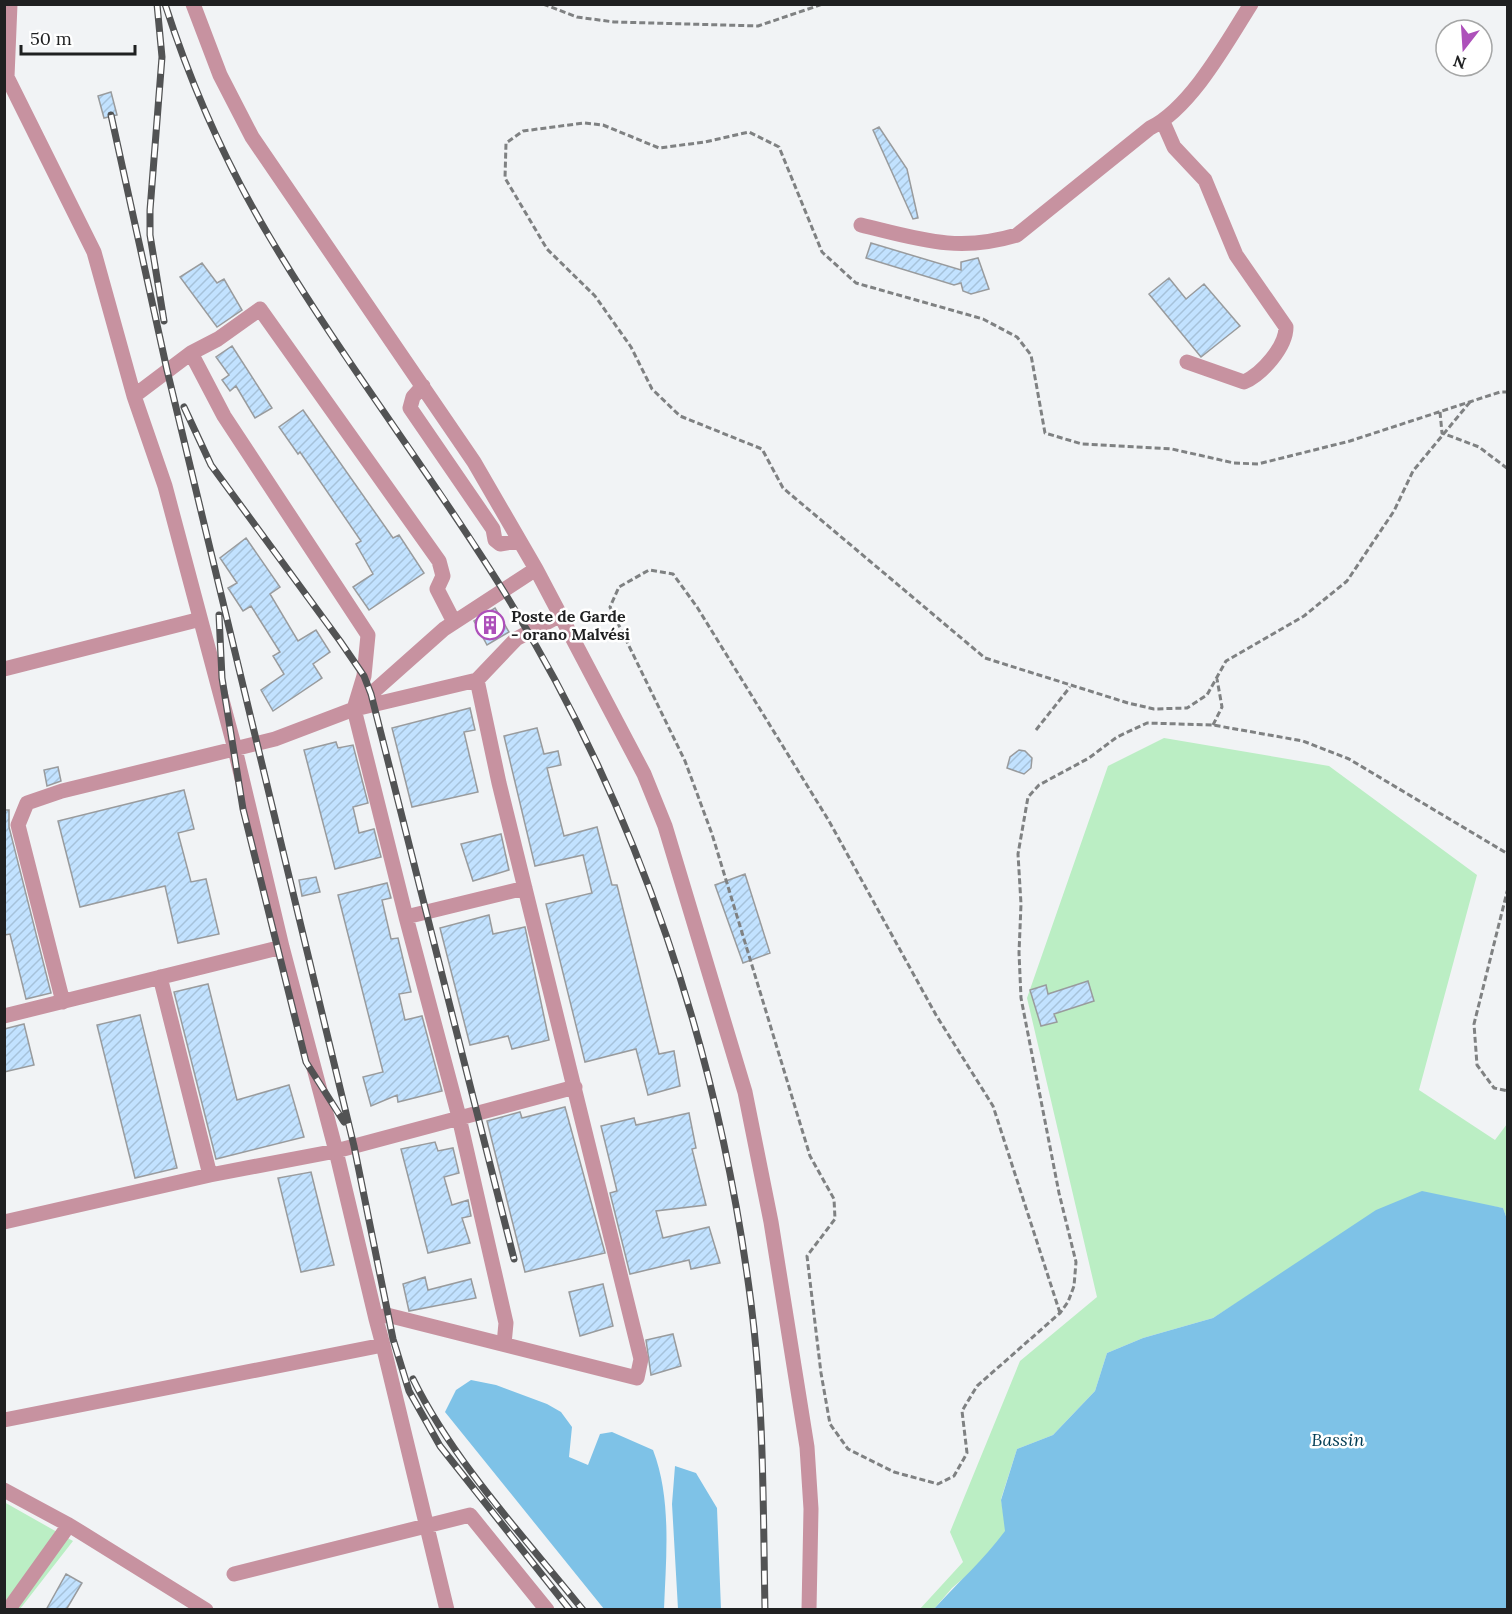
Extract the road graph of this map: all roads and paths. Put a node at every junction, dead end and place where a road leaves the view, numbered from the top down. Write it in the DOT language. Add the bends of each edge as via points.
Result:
graph roads {
  1 [pos="10,4"];
  2 [pos="194,4"];
  3 [pos="543,4"];
  4 [pos="823,4"];
  5 [pos="1251,4"];
  6 [pos="1163,122"];
  7 [pos="861,225"];
  8 [pos="191,352"];
  9 [pos="1187,362"];
  10 [pos="423,386"];
  11 [pos="1508,392"];
  12 [pos="134,396"];
  13 [pos="1470,402"];
  14 [pos="1440,412"];
  15 [pos="1442,433"];
  16 [pos="1508,469"];
  17 [pos="519,541"];
  18 [pos="536,569"];
  19 [pos="561,615"];
  20 [pos="194,621"];
  21 [pos="454,622"];
  22 [pos="4,669"];
  23 [pos="1217,677"];
  24 [pos="477,680"];
  25 [pos="1070,687"];
  26 [pos="354,709"];
  27 [pos="1213,725"];
  28 [pos="1036,730"];
  29 [pos="235,749"];
  30 [pos="1508,854"];
  31 [pos="525,888"];
  32 [pos="1508,888"];
  33 [pos="406,917"];
  34 [pos="282,947"];
  35 [pos="160,977"];
  36 [pos="63,1002"];
  37 [pos="4,1016"];
  38 [pos="575,1087"];
  39 [pos="1508,1091"];
  40 [pos="459,1118"];
  41 [pos="336,1151"];
  42 [pos="210,1175"];
  43 [pos="4,1222"];
  44 [pos="1060,1313"];
  45 [pos="376,1319"];
  46 [pos="504,1344"];
  47 [pos="383,1345"];
  48 [pos="4,1420"];
  49 [pos="4,1490"];
  50 [pos="69,1525"];
  51 [pos="427,1526"];
  52 [pos="234,1574"];
  53 [pos="8,1610"];
  54 [pos="206,1610"];
  55 [pos="447,1610"];
  56 [pos="547,1610"];
  57 [pos="809,1610"];
  1 -- 12 [label="street" via="7,77 94,252"];
  2 -- 10 [label="street" via="220,75 252,137"];
  3 -- 4 [label="path" via="577,17 614,22 758,26"];
  5 -- 6 [label="street" via="1203,78"];
  6 -- 7 [label="street" via="1150,128 1017,235 998,241 939,244"];
  6 -- 9 [label="street" via="1174,147 1205,180 1236,255 1286,327 1286,338 1255,377 1244,382"];
  8 -- 12 [label="street"];
  8 -- 21 [label="street" via="218,339 260,309 439,561 442,576 437,589"];
  8 -- 26 [label="street" via="224,416 368,635 364,676"];
  10 -- 17 [label="street" via="474,462"];
  10 -- 17 [label="street" via="413,397 410,408 493,529 495,540 500,544"];
  11 -- 13 [label="path"];
  12 -- 29 [label="street" via="165,486"];
  13 -- 14 [label="path"];
  13 -- 15 [label="path"];
  14 -- 15 [label="path"];
  14 -- 25 [label="path" via="1332,446 1258,464 1234,463 1173,449 1082,444 1045,433 1031,355 1017,337 983,319 856,283 822,252 779,147 766,138 749,132 659,148 603,125 584,123 522,131 506,143 505,178 547,249 595,296 631,347 652,389 680,416 762,449 783,488 985,658"];
  15 -- 16 [label="path" via="1479,447"];
  15 -- 23 [label="path" via="1413,471 1394,511 1347,581 1304,616 1226,661"];
  17 -- 18 [label="street"];
  18 -- 19 [label="street"];
  18 -- 21 [label="street"];
  19 -- 24 [label="street" via="516,639"];
  19 -- 57 [label="street" via="644,774 665,826 746,1092 794,1352 807,1447 811,1509"];
  20 -- 22 [label="street"];
  21 -- 26 [label="street"];
  23 -- 25 [label="path" via="1207,695 1187,708 1154,709"];
  23 -- 27 [label="path" via="1222,707"];
  24 -- 26 [label="street"];
  24 -- 31 [label="street"];
  25 -- 28 [label="path"];
  26 -- 29 [label="street" via="275,739"];
  26 -- 33 [label="street"];
  27 -- 30 [label="path" via="1303,741 1349,759"];
  27 -- 44 [label="path" via="1147,723 1117,737 1089,758 1039,785 1028,797 1023,814 1017,854 1021,998 1076,1262 1074,1286"];
  29 -- 34 [label="street"];
  29 -- 36 [label="street" via="27,803 18,825"];
  31 -- 33 [label="street"];
  31 -- 38 [label="street"];
  32 -- 39 [label="path" via="1474,1024 1477,1065 1494,1088"];
  33 -- 40 [label="street"];
  34 -- 35 [label="street"];
  34 -- 41 [label="street"];
  35 -- 36 [label="street"];
  35 -- 42 [label="street"];
  36 -- 37 [label="street"];
  38 -- 40 [label="street"];
  38 -- 46 [label="street" via="641,1359 637,1378"];
  40 -- 41 [label="street"];
  40 -- 46 [label="street" via="506,1323"];
  41 -- 42 [label="street"];
  41 -- 45 [label="street"];
  42 -- 43 [label="street"];
  44 -- 44 [label="path" via="977,1386 962,1411 967,1453 954,1476 938,1484 894,1472 848,1449 830,1424 807,1256 835,1219 834,1198 810,1156 712,834 685,761 610,607 619,587 650,570 673,574 830,821 936,1015 993,1106"];
  45 -- 46 [label="street" via="387,1315"];
  45 -- 47 [label="street"];
  47 -- 48 [label="street"];
  47 -- 51 [label="street"];
  49 -- 50 [label="street"];
  50 -- 53 [label="street"];
  50 -- 54 [label="street"];
  51 -- 52 [label="street"];
  51 -- 55 [label="street"];
  51 -- 56 [label="street" via="470,1515"];
}
